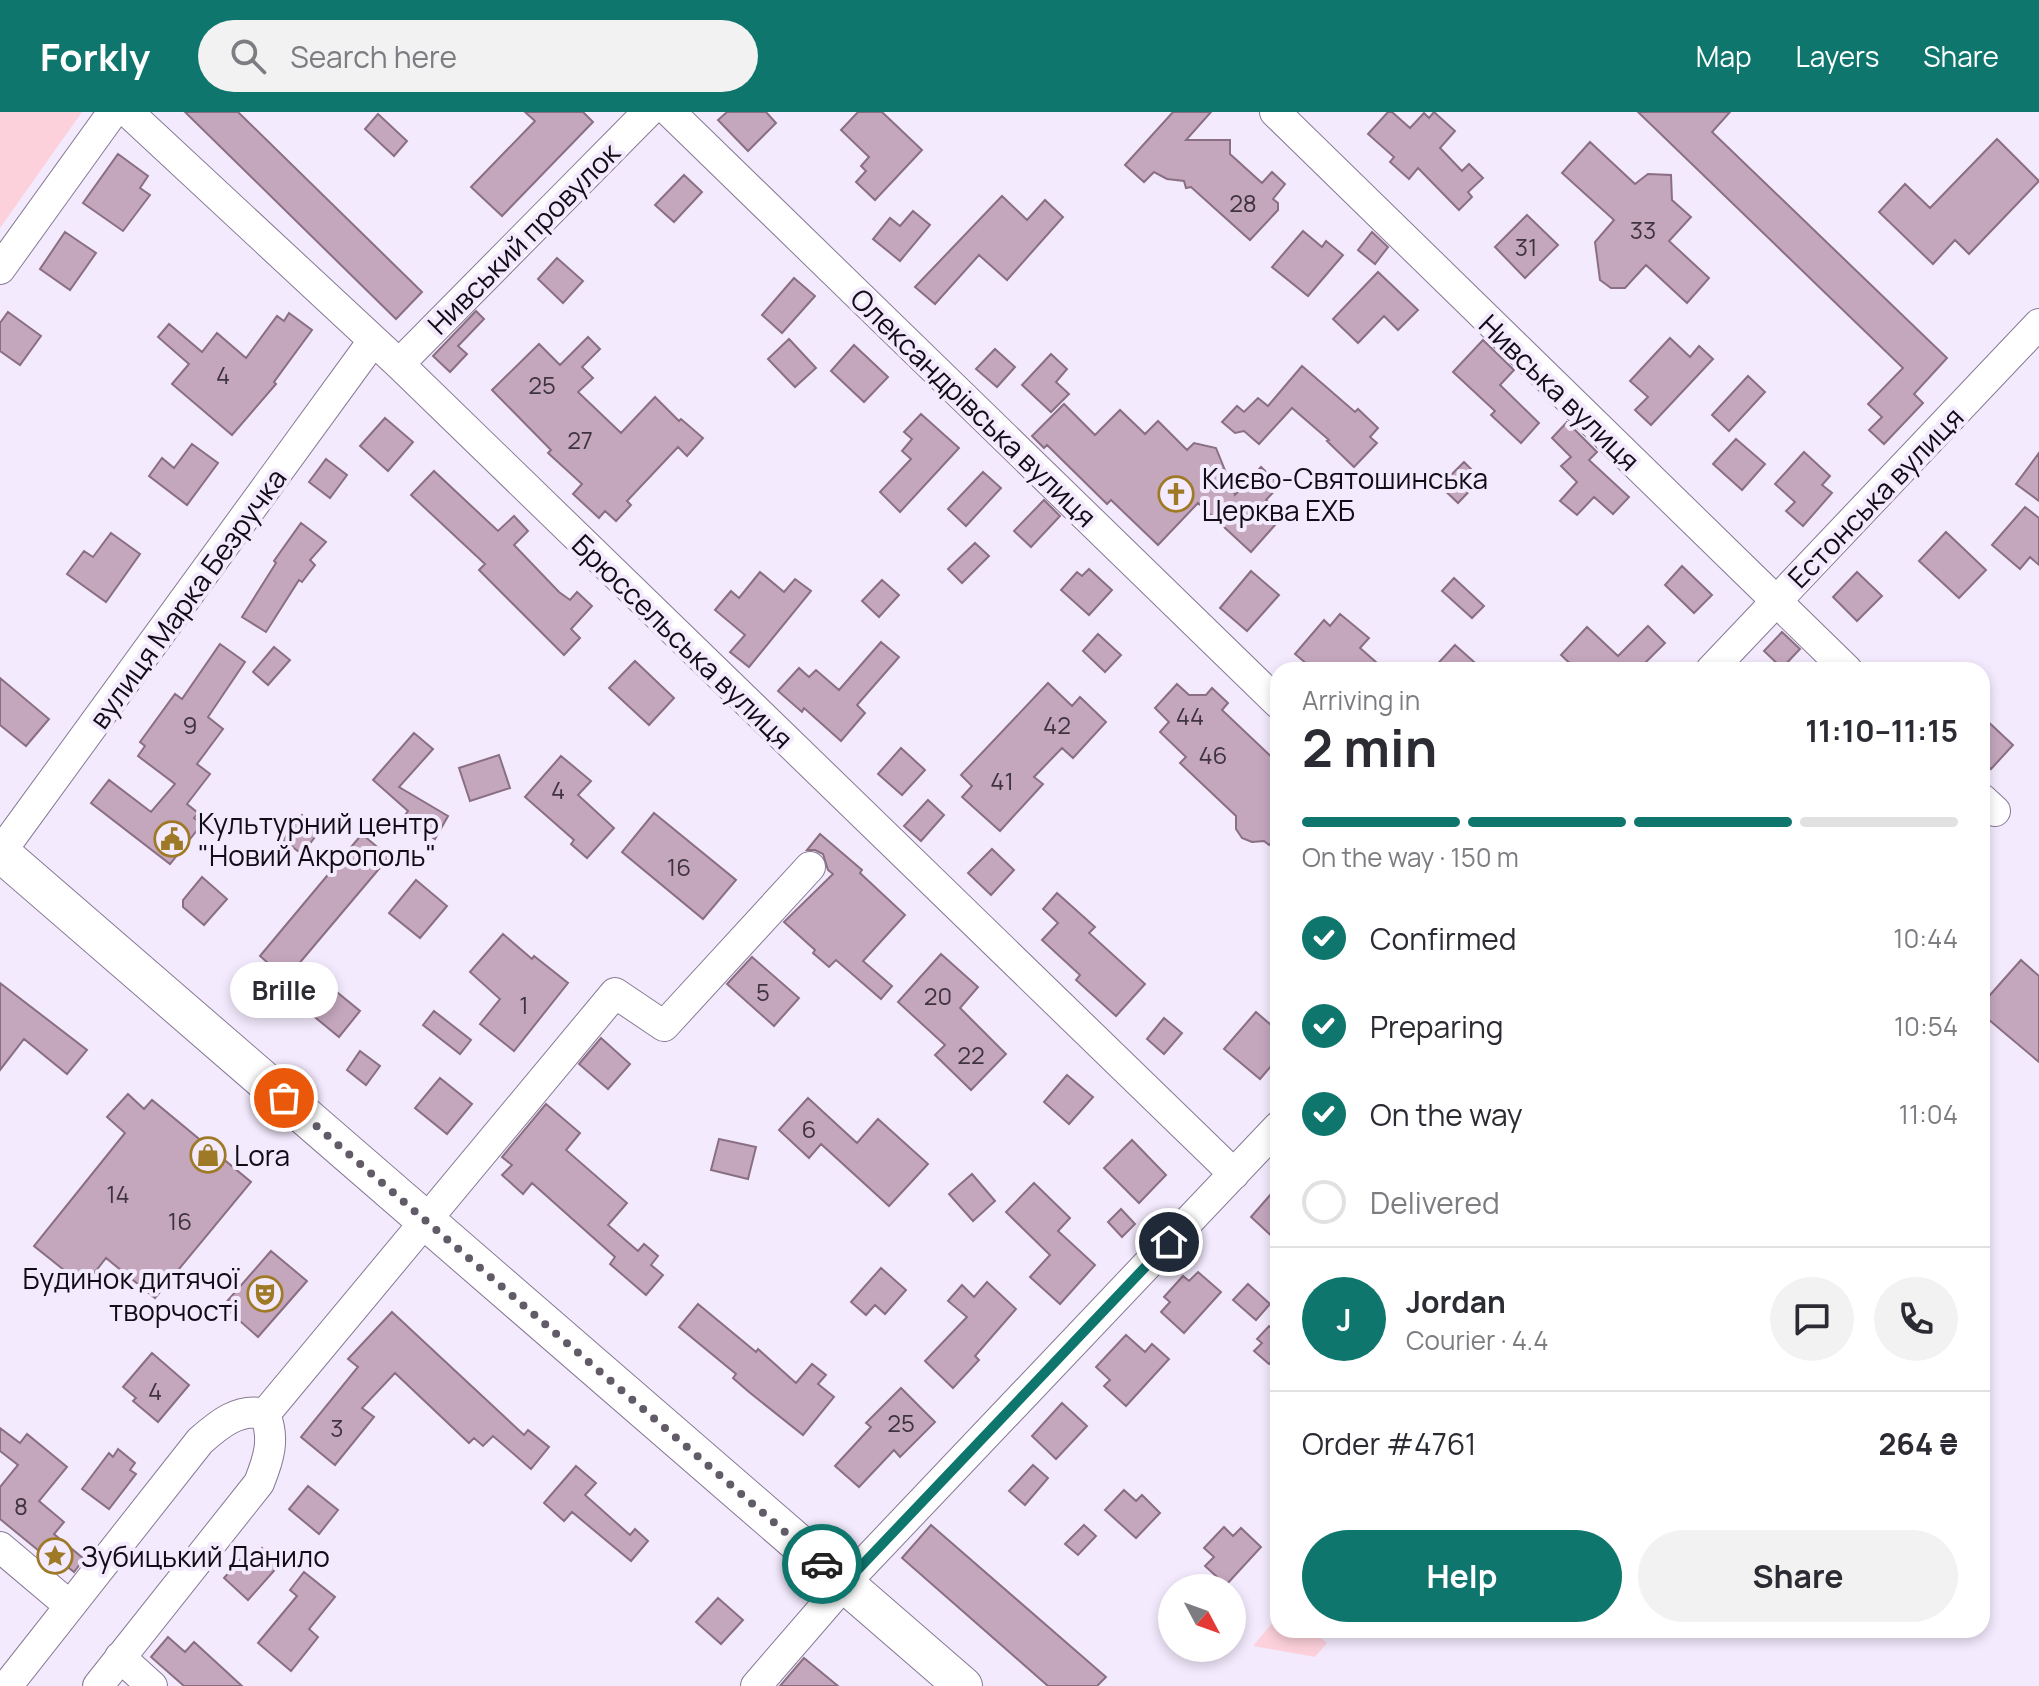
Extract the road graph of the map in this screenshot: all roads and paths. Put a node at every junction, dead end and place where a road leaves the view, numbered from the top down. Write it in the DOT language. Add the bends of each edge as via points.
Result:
graph roads {
  1 [pos="113,112"];
  2 [pos="128,112"];
  3 [pos="648,112"];
  4 [pos="670,112"];
  5 [pos="1275,112"];
  6 [pos="0,269"];
  7 [pos="2039,324"];
  8 [pos="373,341"];
  9 [pos="399,364"];
  10 [pos="1775,602"];
  11 [pos="1719,662"];
  12 [pos="1839,662"];
  13 [pos="1270,695"];
  14 [pos="0,853"];
  15 [pos="810,867"];
  16 [pos="1270,1136"];
  17 [pos="1234,1174"];
  18 [pos="425,1221"];
  19 [pos="265,1414"];
  20 [pos="0,1547"];
  21 [pos="845,1583"];
  22 [pos="70,1606"];
  23 [pos="120,1657"];
  24 [pos="7,1686"];
  25 [pos="98,1686"];
  26 [pos="152,1686"];
  27 [pos="756,1686"];
  28 [pos="963,1686"];
  1 -- 6 [label="street"];
  2 -- 8 [label="street, Брюссельська вулиця"];
  3 -- 9 [label="street, Нивський провулок"];
  4 -- 13 [label="street, Олександрівська вулиця"];
  5 -- 10 [label="street, Нивська вулиця"];
  7 -- 10 [label="street, Естонська вулиця"];
  8 -- 9 [label="street, Брюссельська вулиця"];
  8 -- 14 [label="street, вулиця Марка Безручка"];
  9 -- 17 [label="street, Брюссельська вулиця"];
  10 -- 11 [label="street, Естонська вулиця"];
  10 -- 12 [label="street, Нивська вулиця"];
  14 -- 18 [label="main road"];
  15 -- 18 [label="street" via="664,1026 615,993"];
  16 -- 17 [label="street"];
  17 -- 21 [label="street"];
  18 -- 19 [label="street"];
  18 -- 21 [label="main road"];
  19 -- 22 [label="street" via="252,1410 223,1421 200,1441"];
  19 -- 23 [label="street" via="271,1429 270,1456 259,1483"];
  20 -- 22 [label="street"];
  21 -- 27 [label="street"];
  21 -- 28 [label="main road"];
  22 -- 24 [label="street"];
  23 -- 25 [label="street"];
  23 -- 26 [label="street"];
}
